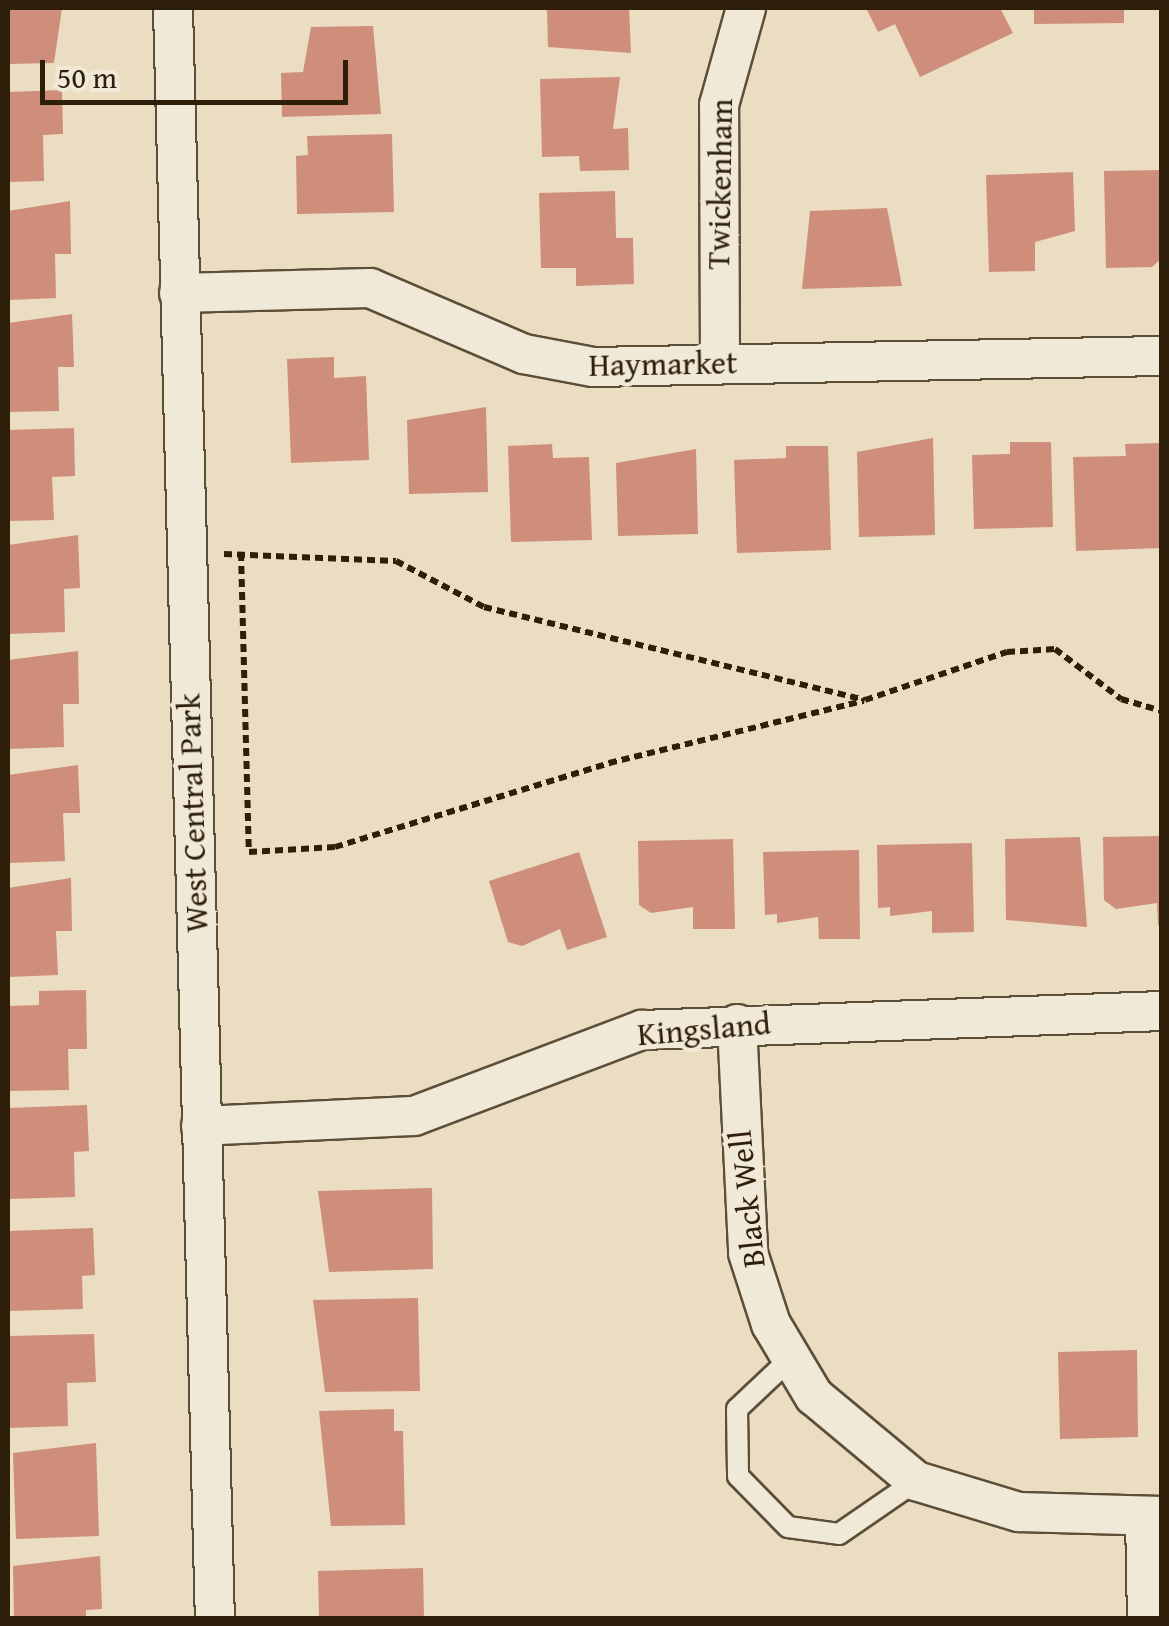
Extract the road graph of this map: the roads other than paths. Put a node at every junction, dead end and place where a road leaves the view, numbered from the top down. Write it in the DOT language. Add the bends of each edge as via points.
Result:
graph roads {
  1 [pos="172,8"];
  2 [pos="746,8"];
  3 [pos="179,293"];
  4 [pos="1162,356"];
  5 [pos="720,364"];
  6 [pos="1162,1011"];
  7 [pos="736,1024"];
  8 [pos="201,1126"];
  9 [pos="789,1360"];
  10 [pos="916,1481"];
  11 [pos="1153,1516"];
  12 [pos="215,1618"];
  13 [pos="1147,1618"];
  1 -- 3 [label="street, West Central Park"];
  2 -- 5 [label="street, Twickenham" via="719,105"];
  3 -- 5 [label="street, Haymarket" via="370,288 558,364"];
  3 -- 8 [label="street, West Central Park"];
  4 -- 5 [label="street, Haymarket"];
  6 -- 7 [label="street, Kingsland"];
  7 -- 8 [label="street, Kingsland" via="614,1038 414,1116"];
  7 -- 9 [label="street, Black Well" via="748,1253"];
  8 -- 12 [label="street, West Central Park"];
  9 -- 10 [label="street, Black Well" via="844,1426"];
  9 -- 10 [label="lane" via="737,1409 738,1476 788,1527 840,1534"];
  10 -- 11 [label="street, Black Well" via="1018,1512"];
  11 -- 13 [label="street"];
}
